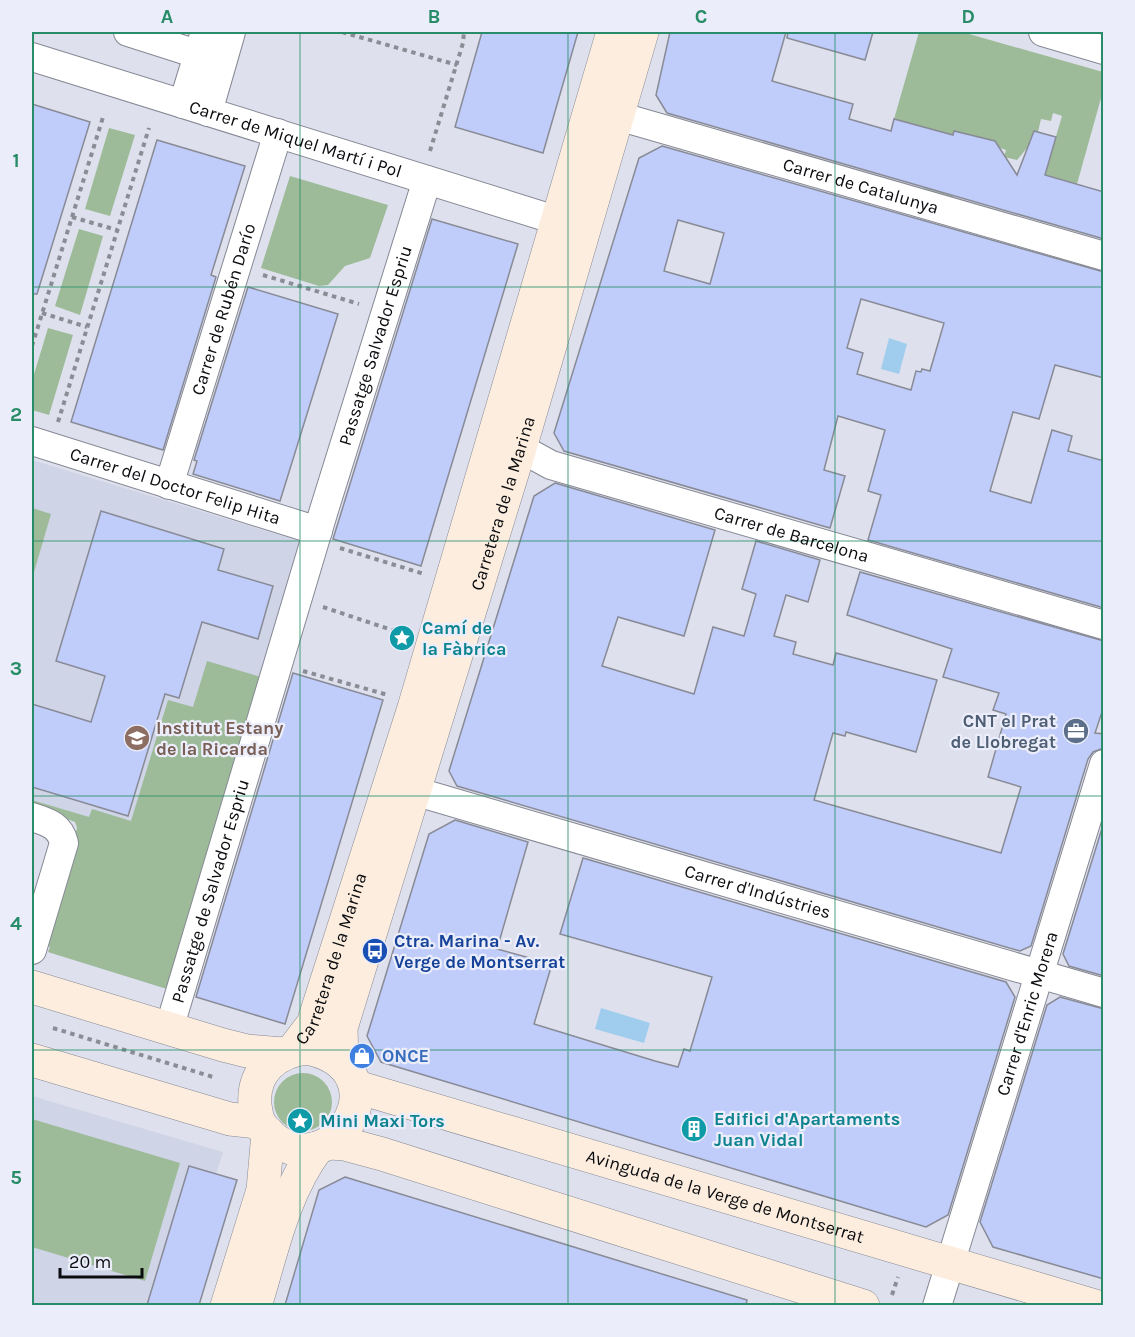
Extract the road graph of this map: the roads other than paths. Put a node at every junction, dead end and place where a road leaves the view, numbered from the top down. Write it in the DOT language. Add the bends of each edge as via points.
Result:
graph roads {
  1 [pos="128,32"];
  2 [pos="231,32"];
  3 [pos="613,32"];
  4 [pos="642,32"];
  5 [pos="1056,33"];
  6 [pos="209,49"];
  7 [pos="1104,50"];
  8 [pos="32,57"];
  9 [pos="196,108"];
  10 [pos="618,116"];
  11 [pos="278,133"];
  12 [pos="583,140"];
  13 [pos="427,180"];
  14 [pos="560,221"];
  15 [pos="1104,256"];
  16 [pos="502,413"];
  17 [pos="32,441"];
  18 [pos="520,448"];
  19 [pos="169,485"];
  20 [pos="327,530"];
  21 [pos="1104,625"];
  22 [pos="1104,764"];
  23 [pos="414,791"];
  24 [pos="32,817"];
  25 [pos="32,950"];
  26 [pos="1038,974"];
  27 [pos="32,987"];
  28 [pos="1104,993"];
  29 [pos="169,1029"];
  30 [pos="288,1051"];
  31 [pos="32,1060"];
  32 [pos="349,1075"];
  33 [pos="263,1127"];
  34 [pos="324,1146"];
  35 [pos="950,1262"];
  36 [pos="876,1304"];
  37 [pos="227,1305"];
  38 [pos="255,1305"];
  39 [pos="938,1305"];
  40 [pos="1095,1305"];
  1 -- 6 [label="street"];
  2 -- 6 [label="street"];
  3 -- 12 [label="street, Carretera de la Marina"];
  4 -- 10 [label="street, Carretera de la Marina"];
  5 -- 7 [label="street"];
  6 -- 9 [label="street"];
  8 -- 9 [label="street, Carrer de Miquel Martí i Pol"];
  9 -- 11 [label="street, Carrer de Miquel Martí i Pol"];
  10 -- 12 [label="street" via="600,121"];
  10 -- 15 [label="street, Carrer de Catalunya"];
  10 -- 18 [label="street, Carretera de la Marina"];
  11 -- 13 [label="street, Carrer de Miquel Martí i Pol"];
  11 -- 19 [label="street, Carrer de Rubén Darío"];
  12 -- 14 [label="street, Carretera de la Marina"];
  13 -- 14 [label="street, Carrer de Miquel Martí i Pol"];
  13 -- 20 [label="street, Passatge Salvador Espriu"];
  14 -- 16 [label="street, Carretera de la Marina"];
  16 -- 18 [label="street" via="511,439"];
  16 -- 30 [label="street, Carretera de la Marina" via="418,697 313,1024"];
  17 -- 19 [label="street, Carrer del Doctor Felip Hita"];
  18 -- 21 [label="street, Carrer de Barcelona" via="551,465"];
  18 -- 23 [label="street, Carretera de la Marina"];
  19 -- 20 [label="street, Carrer del Doctor Felip Hita"];
  20 -- 29 [label="street, Passatge de Salvador Espriu"];
  22 -- 26 [label="street, Carrer d'Enric Morera"];
  23 -- 26 [label="street, Carrer d'Indústries"];
  23 -- 32 [label="street, Carretera de la Marina" via="341,1028"];
  24 -- 25 [label="street" via="59,830 64,843"];
  26 -- 28 [label="street, Carrer d'Indústries"];
  26 -- 35 [label="street, Carrer d'Enric Morera"];
  27 -- 29 [label="street"];
  29 -- 30 [label="street" via="248,1051"];
  30 -- 32 [label="street" via="320,1051"];
  30 -- 33 [label="street" via="271,1061 257,1083 255,1096"];
  31 -- 33 [label="street"];
  32 -- 34 [label="street" via="354,1112 349,1124"];
  32 -- 35 [label="street, Avinguda de la Verge de Montserrat"];
  33 -- 34 [label="street" via="291,1147"];
  33 -- 37 [label="street" via="263,1190"];
  34 -- 36 [label="street" via="345,1144 382,1154"];
  34 -- 38 [label="street" via="302,1169 288,1198"];
  35 -- 39 [label="street, Carrer d'Enric Morera"];
  35 -- 40 [label="street, Avinguda de la Verge de Montserrat"];
}
